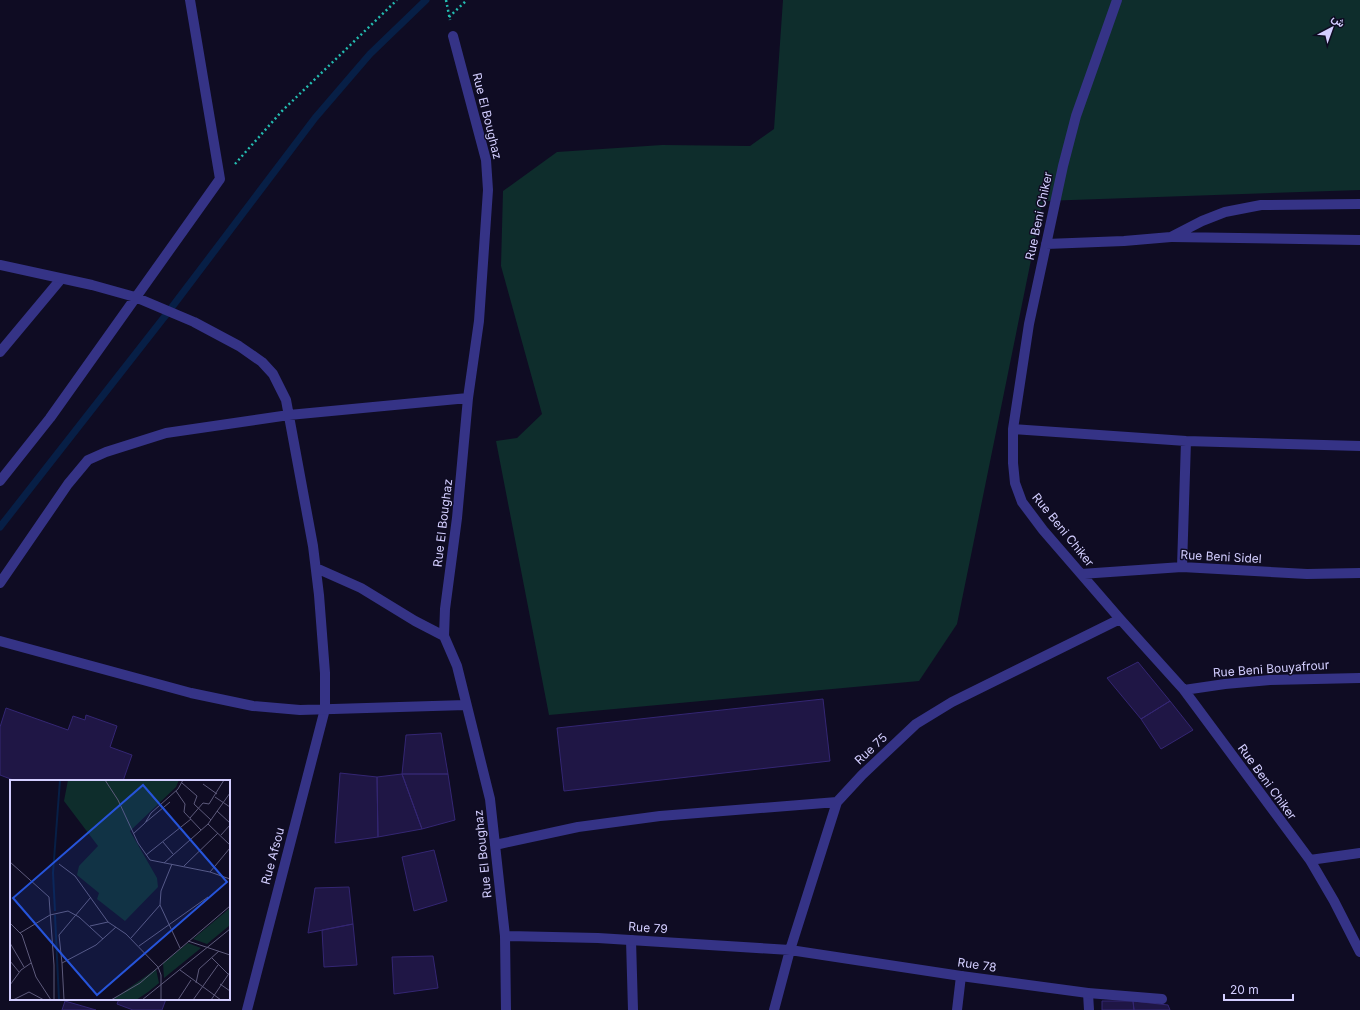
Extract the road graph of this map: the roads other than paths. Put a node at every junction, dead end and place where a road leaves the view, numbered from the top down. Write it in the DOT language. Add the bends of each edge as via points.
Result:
graph roads {
  1 [pos="190,0"];
  2 [pos="1118,0"];
  3 [pos="453,36"];
  4 [pos="1360,204"];
  5 [pos="1171,237"];
  6 [pos="1360,240"];
  7 [pos="1046,244"];
  8 [pos="0,265"];
  9 [pos="61,279"];
  10 [pos="136,297"];
  11 [pos="0,352"];
  12 [pos="468,398"];
  13 [pos="289,415"];
  14 [pos="1013,430"];
  15 [pos="1186,441"];
  16 [pos="1360,446"];
  17 [pos="0,481"];
  18 [pos="1182,567"];
  19 [pos="316,568"];
  20 [pos="1360,573"];
  21 [pos="1081,574"];
  22 [pos="0,583"];
  23 [pos="1120,620"];
  24 [pos="444,636"];
  25 [pos="0,641"];
  26 [pos="1360,678"];
  27 [pos="1184,690"];
  28 [pos="466,705"];
  29 [pos="325,709"];
  30 [pos="837,802"];
  31 [pos="495,845"];
  32 [pos="1360,852"];
  33 [pos="1310,860"];
  34 [pos="505,936"];
  35 [pos="631,940"];
  36 [pos="790,950"];
  37 [pos="1360,952"];
  38 [pos="961,976"];
  39 [pos="1088,993"];
  40 [pos="1162,999"];
  41 [pos="247,1010"];
  42 [pos="506,1010"];
  43 [pos="633,1010"];
  44 [pos="774,1010"];
  45 [pos="957,1010"];
  46 [pos="1089,1010"];
  1 -- 10 [label="street" via="220,179"];
  2 -- 7 [label="street, Rue Beni Chiker" via="1076,116"];
  3 -- 12 [label="street, Rue El Boughaz" via="486,160 488,190 479,321"];
  4 -- 5 [label="street" via="1261,205 1225,212"];
  5 -- 6 [label="street"];
  5 -- 7 [label="street"];
  7 -- 14 [label="street, Rue Beni Chiker" via="1029,324"];
  8 -- 9 [label="street, Rue Afsou"];
  9 -- 10 [label="street, Rue Afsou"];
  9 -- 11 [label="street"];
  10 -- 13 [label="street, Rue Afsou" via="194,322 239,346 262,362 273,374 286,400"];
  10 -- 17 [label="street" via="50,418"];
  12 -- 13 [label="street"];
  12 -- 24 [label="street, Rue El Boughaz"];
  13 -- 19 [label="street, Rue Afsou"];
  13 -- 22 [label="street" via="166,433 88,460 68,484"];
  14 -- 15 [label="street"];
  14 -- 21 [label="street, Rue Beni Chiker" via="1015,483 1022,502 1042,530"];
  15 -- 16 [label="street"];
  15 -- 18 [label="street"];
  18 -- 20 [label="street, Rue Beni Sidel" via="1307,574"];
  18 -- 21 [label="street, Rue Beni Sidel"];
  19 -- 24 [label="street" via="361,588"];
  19 -- 29 [label="street, Rue Afsou" via="325,673"];
  21 -- 23 [label="street, Rue Beni Chiker"];
  23 -- 27 [label="street, Rue Beni Chiker"];
  23 -- 30 [label="street, Rue 75" via="952,702 916,724"];
  24 -- 28 [label="street, Rue El Boughaz" via="457,666"];
  25 -- 29 [label="street" via="245,704 300,710"];
  26 -- 27 [label="street, Rue Beni Bouyafrour" via="1262,680"];
  27 -- 33 [label="street, Rue Beni Chiker"];
  28 -- 29 [label="street"];
  28 -- 31 [label="street, Rue El Boughaz" via="490,799"];
  29 -- 41 [label="street, Rue Afsou"];
  30 -- 31 [label="street" via="653,817 578,827"];
  30 -- 36 [label="street, Rue 75"];
  31 -- 34 [label="street, Rue El Boughaz"];
  32 -- 33 [label="street"];
  33 -- 37 [label="street, Rue Beni Chiker"];
  34 -- 35 [label="street, Rue 79"];
  34 -- 42 [label="street, Rue El Boughaz"];
  35 -- 36 [label="street, Rue 79"];
  35 -- 43 [label="street"];
  36 -- 38 [label="street, Rue 78"];
  36 -- 44 [label="street, Rue 75"];
  38 -- 39 [label="street, Rue 78"];
  38 -- 45 [label="street"];
  39 -- 40 [label="street, Rue 78"];
  39 -- 46 [label="street"];
}
